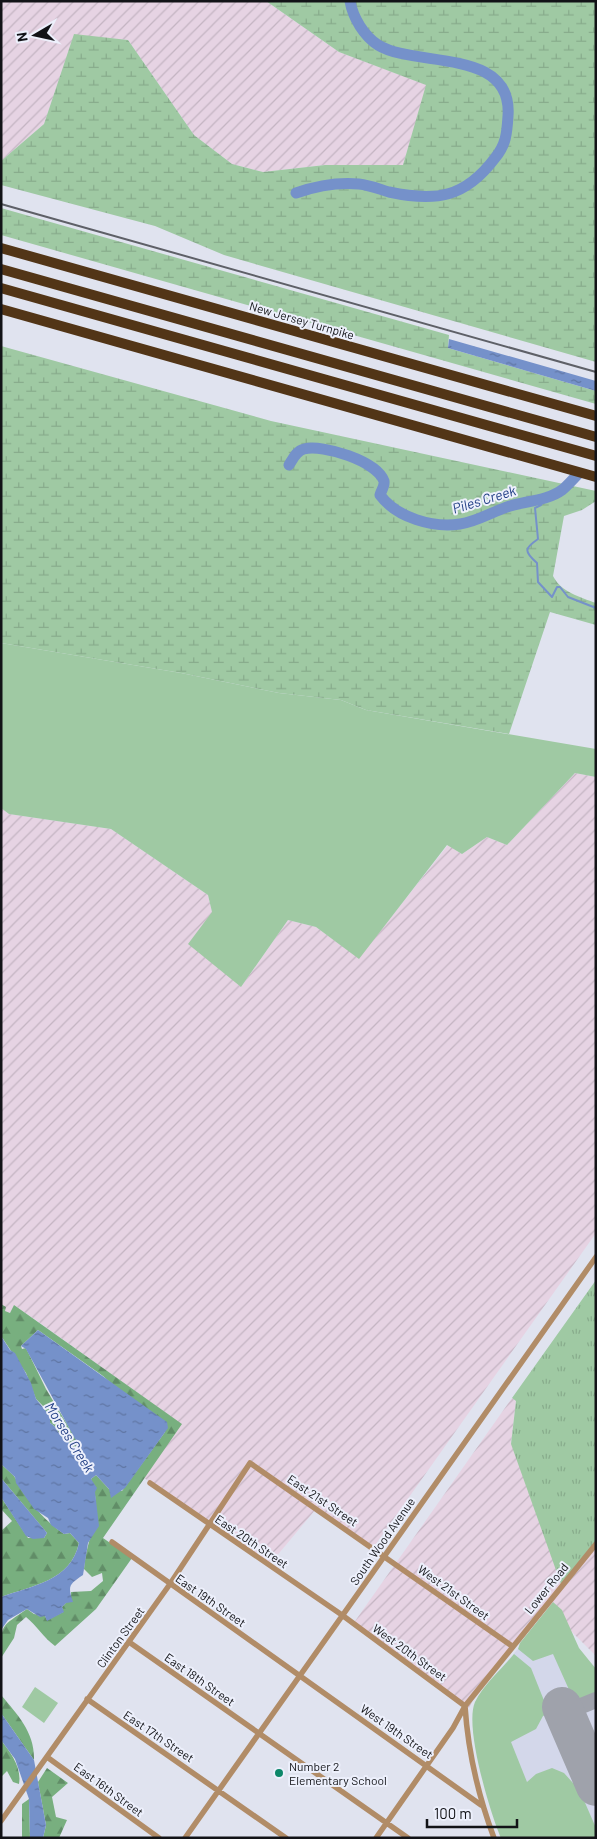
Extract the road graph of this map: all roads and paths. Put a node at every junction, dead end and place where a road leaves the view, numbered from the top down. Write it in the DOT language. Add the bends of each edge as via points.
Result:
graph roads {
  1 [pos="1,248"];
  2 [pos="1,269"];
  3 [pos="1,288"];
  4 [pos="1,309"];
  5 [pos="596,416"];
  6 [pos="596,436"];
  7 [pos="594,455"];
  8 [pos="596,477"];
  9 [pos="596,1257"];
  10 [pos="250,1462"];
  11 [pos="150,1483"];
  12 [pos="210,1525"];
  13 [pos="112,1542"];
  14 [pos="596,1544"];
  15 [pos="384,1555"];
  16 [pos="170,1584"];
  17 [pos="342,1615"];
  18 [pos="129,1642"];
  19 [pos="512,1646"];
  20 [pos="300,1674"];
  21 [pos="87,1699"];
  22 [pos="465,1706"];
  23 [pos="259,1733"];
  24 [pos="46,1757"];
  25 [pos="427,1765"];
  26 [pos="219,1790"];
  27 [pos="481,1805"];
  28 [pos="1,1820"];
  29 [pos="386,1823"];
  30 [pos="159,1838"];
  31 [pos="185,1838"];
  32 [pos="286,1838"];
  33 [pos="376,1838"];
  34 [pos="408,1838"];
  35 [pos="494,1838"];
  1 -- 5 [label="highway, New Jersey Turnpike"];
  2 -- 6 [label="highway"];
  3 -- 7 [label="highway"];
  4 -- 8 [label="highway"];
  9 -- 15 [label="street, South Wood Avenue"];
  10 -- 12 [label="street, Clinton Street"];
  10 -- 15 [label="street, East 21st Street"];
  11 -- 12 [label="street, East 20th Street"];
  12 -- 16 [label="street, Clinton Street"];
  12 -- 17 [label="street, East 20th Street"];
  13 -- 16 [label="street, East 19th Street"];
  14 -- 19 [label="street, Lower Road"];
  15 -- 17 [label="street, South Wood Avenue"];
  15 -- 19 [label="street, West 21st Street"];
  16 -- 18 [label="street, Clinton Street"];
  16 -- 20 [label="street, East 19th Street"];
  17 -- 20 [label="street, South Wood Avenue"];
  17 -- 22 [label="street, West 20th Street"];
  18 -- 21 [label="street, Clinton Street"];
  18 -- 23 [label="street, East 18th Street"];
  19 -- 22 [label="street, Lower Road"];
  20 -- 23 [label="street, South Wood Avenue"];
  20 -- 25 [label="street, West 19th Street"];
  21 -- 24 [label="street, Clinton Street"];
  21 -- 26 [label="street, East 17th Street"];
  22 -- 25 [label="street, Lower Road"];
  22 -- 27 [label="street"];
  23 -- 26 [label="street, South Wood Avenue"];
  23 -- 29 [label="street, East 18th Street"];
  24 -- 28 [label="street, Clinton Street"];
  24 -- 30 [label="street, East 16th Street"];
  25 -- 27 [label="street, West 19th Street"];
  25 -- 29 [label="street, Lower Road"];
  26 -- 31 [label="street, South Wood Avenue"];
  26 -- 32 [label="street, East 17th Street"];
  27 -- 35 [label="street"];
  29 -- 33 [label="street, Lower Road"];
  29 -- 34 [label="street, East 18th Street"];
}
